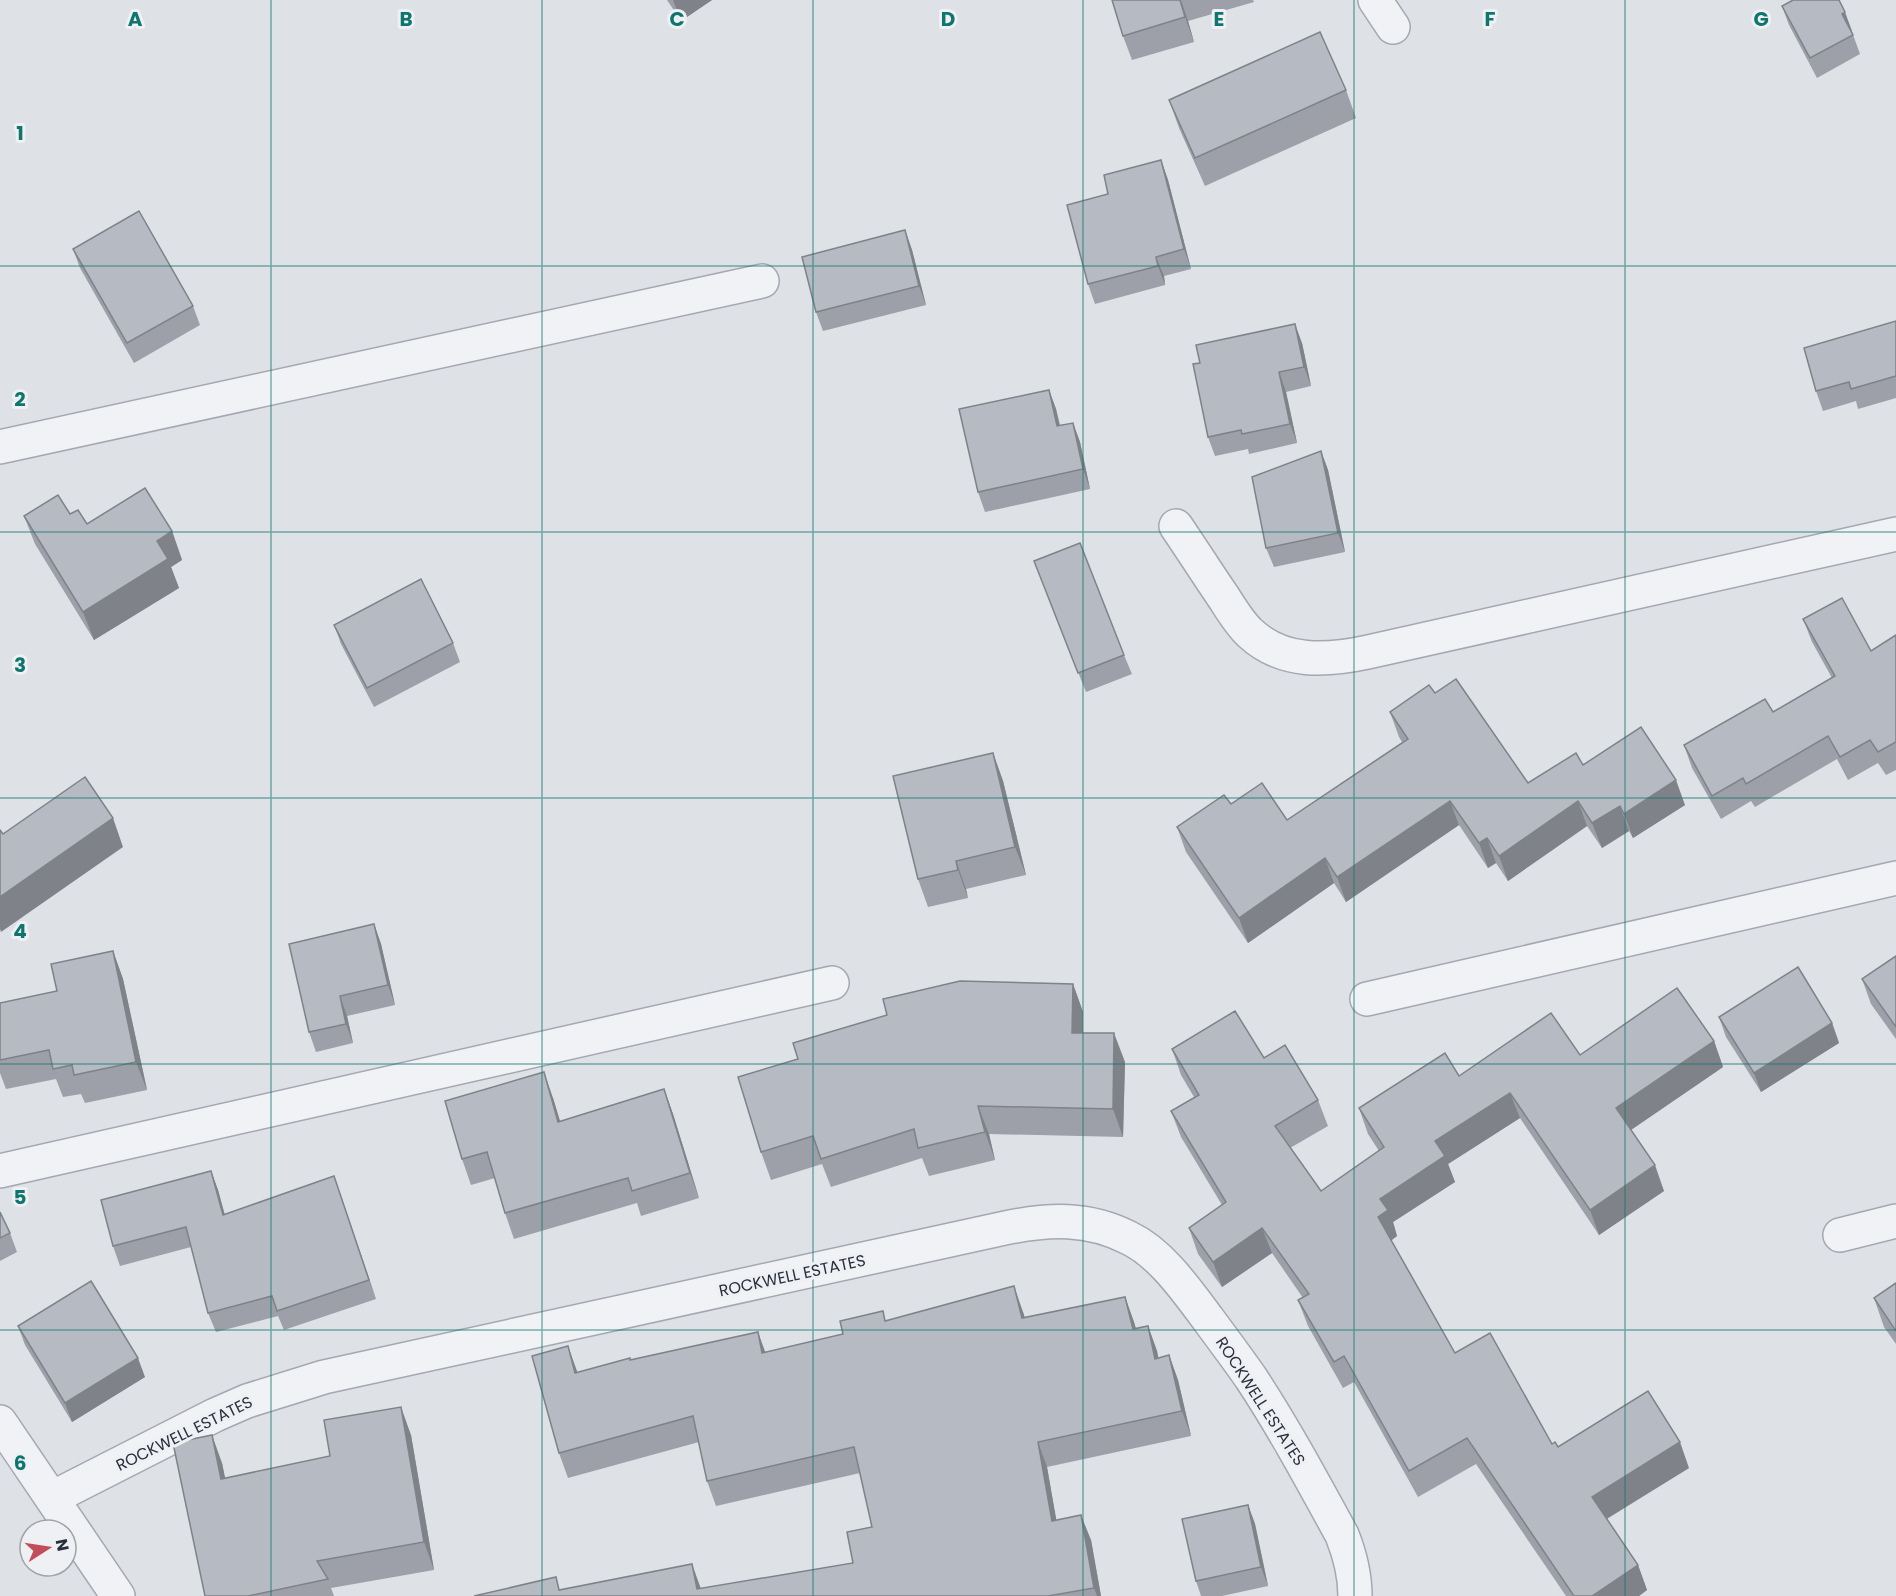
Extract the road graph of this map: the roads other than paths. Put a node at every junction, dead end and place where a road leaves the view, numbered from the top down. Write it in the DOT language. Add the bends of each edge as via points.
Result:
graph roads {
  1 [pos="1374,0"];
  2 [pos="1393,27"];
  3 [pos="762,281"];
  4 [pos="0,447"];
  5 [pos="1176,526"];
  6 [pos="1896,534"];
  7 [pos="1896,878"];
  8 [pos="832,983"];
  9 [pos="1367,999"];
  10 [pos="0,1171"];
  11 [pos="1896,1221"];
  12 [pos="1840,1235"];
  13 [pos="0,1422"];
  14 [pos="52,1498"];
  15 [pos="118,1596"];
  16 [pos="1355,1596"];
  1 -- 2 [label="street"];
  3 -- 4 [label="street"];
  5 -- 6 [label="street" via="1249,632 1266,646 1297,658 1312,659 1348,657"];
  7 -- 9 [label="street"];
  8 -- 10 [label="street"];
  11 -- 12 [label="street"];
  13 -- 14 [label="street"];
  14 -- 15 [label="street"];
  14 -- 16 [label="street, ROCKWELL ESTATES" via="215,1415 324,1377 1026,1223 1082,1222 1131,1238 1156,1258 1180,1281 1250,1376 1342,1535 1354,1572"];
}
